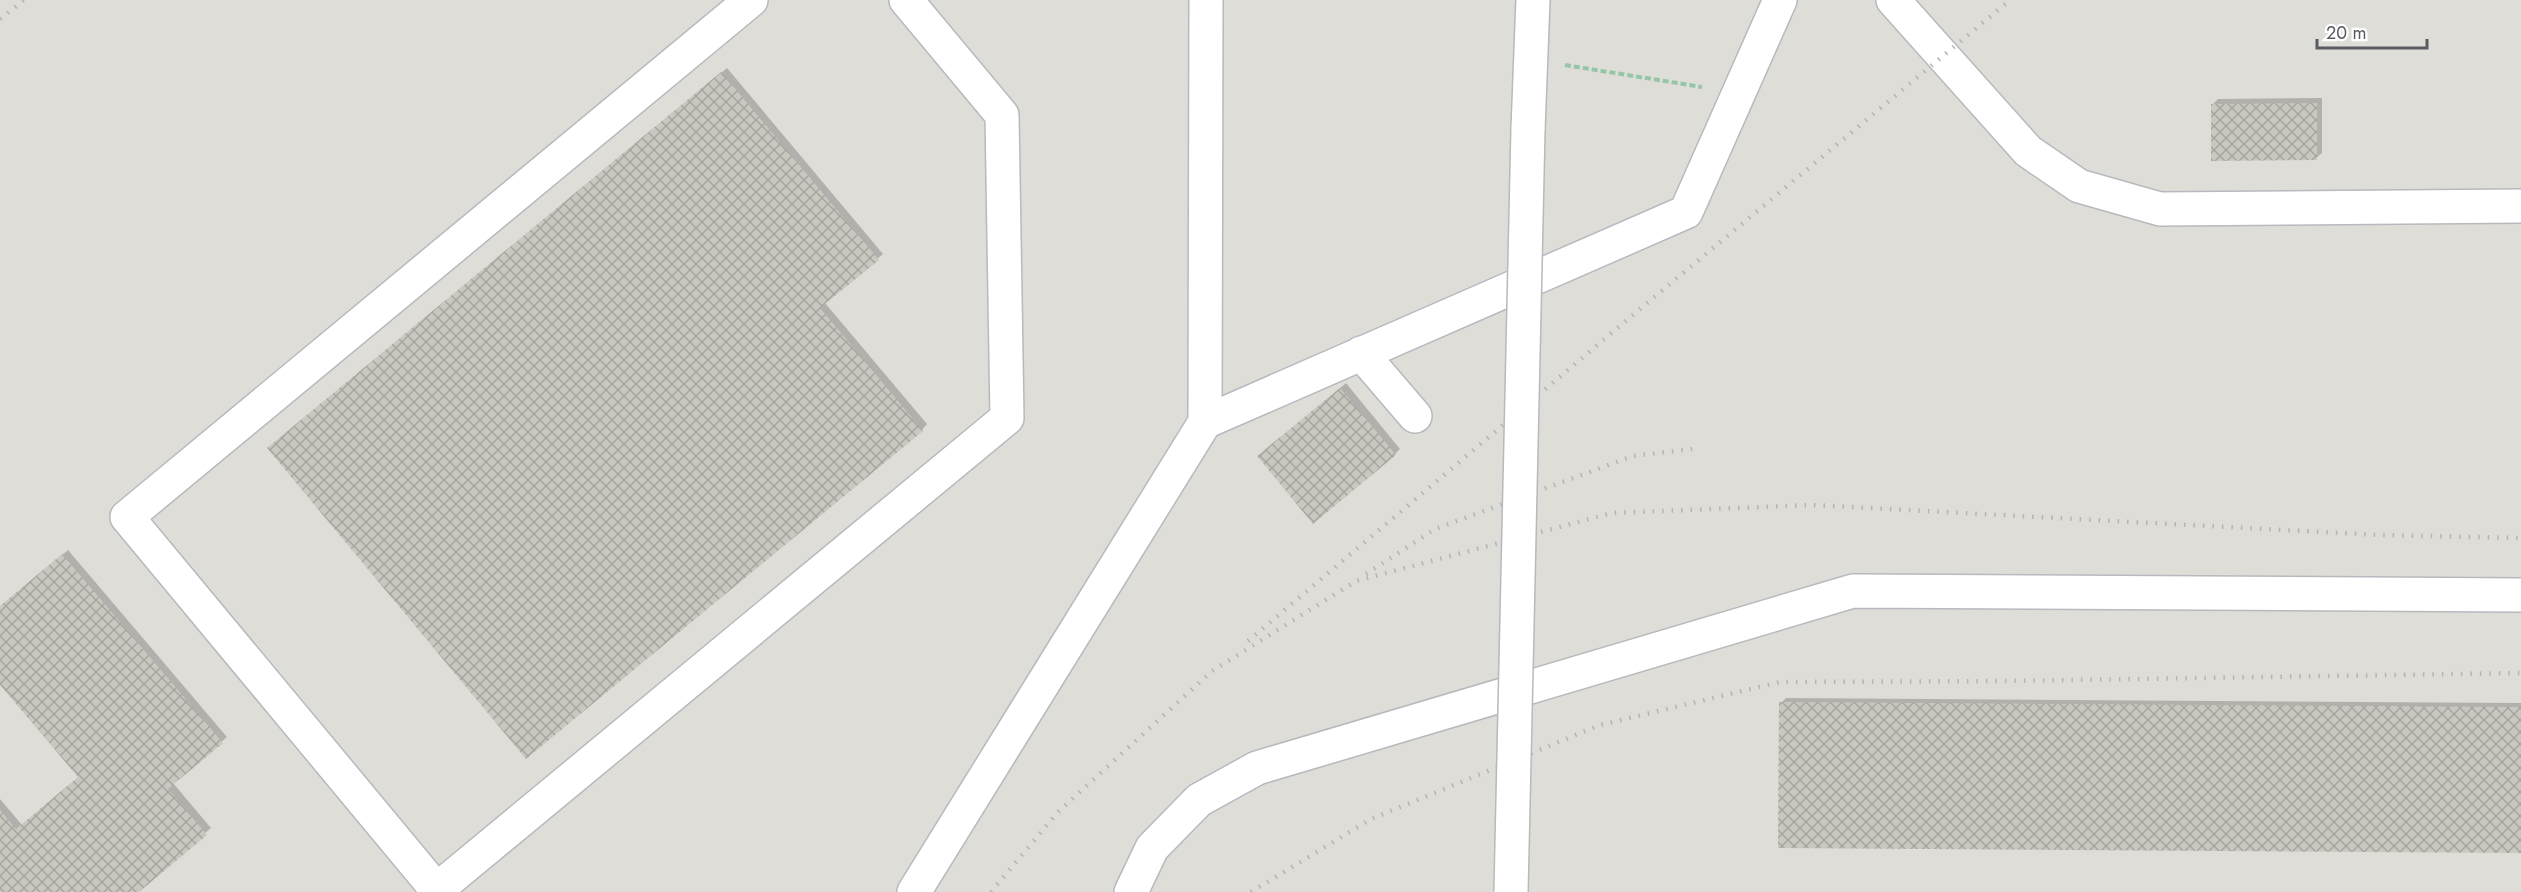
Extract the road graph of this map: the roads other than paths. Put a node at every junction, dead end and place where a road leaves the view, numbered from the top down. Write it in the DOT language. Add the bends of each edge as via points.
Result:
graph roads {
  1 [pos="751,0"];
  2 [pos="906,0"];
  3 [pos="1206,0"];
  4 [pos="1533,0"];
  5 [pos="1780,0"];
  6 [pos="1893,0"];
  7 [pos="2521,206"];
  8 [pos="1361,353"];
  9 [pos="1415,416"];
  10 [pos="1205,422"];
  11 [pos="2521,595"];
  12 [pos="435,891"];
  13 [pos="914,892"];
  14 [pos="1131,892"];
  15 [pos="1511,892"];
  1 -- 12 [label="lane" via="127,517"];
  2 -- 12 [label="lane" via="1002,115 1007,418"];
  3 -- 10 [label="lane"];
  4 -- 15 [label="lane, bridge"];
  5 -- 8 [label="lane" via="1686,212"];
  6 -- 7 [label="lane" via="2028,151 2079,186 2160,210"];
  8 -- 9 [label="lane"];
  8 -- 10 [label="lane"];
  10 -- 13 [label="lane"];
  11 -- 14 [label="lane" via="1853,591 1257,768 1199,800 1152,848"];
}
